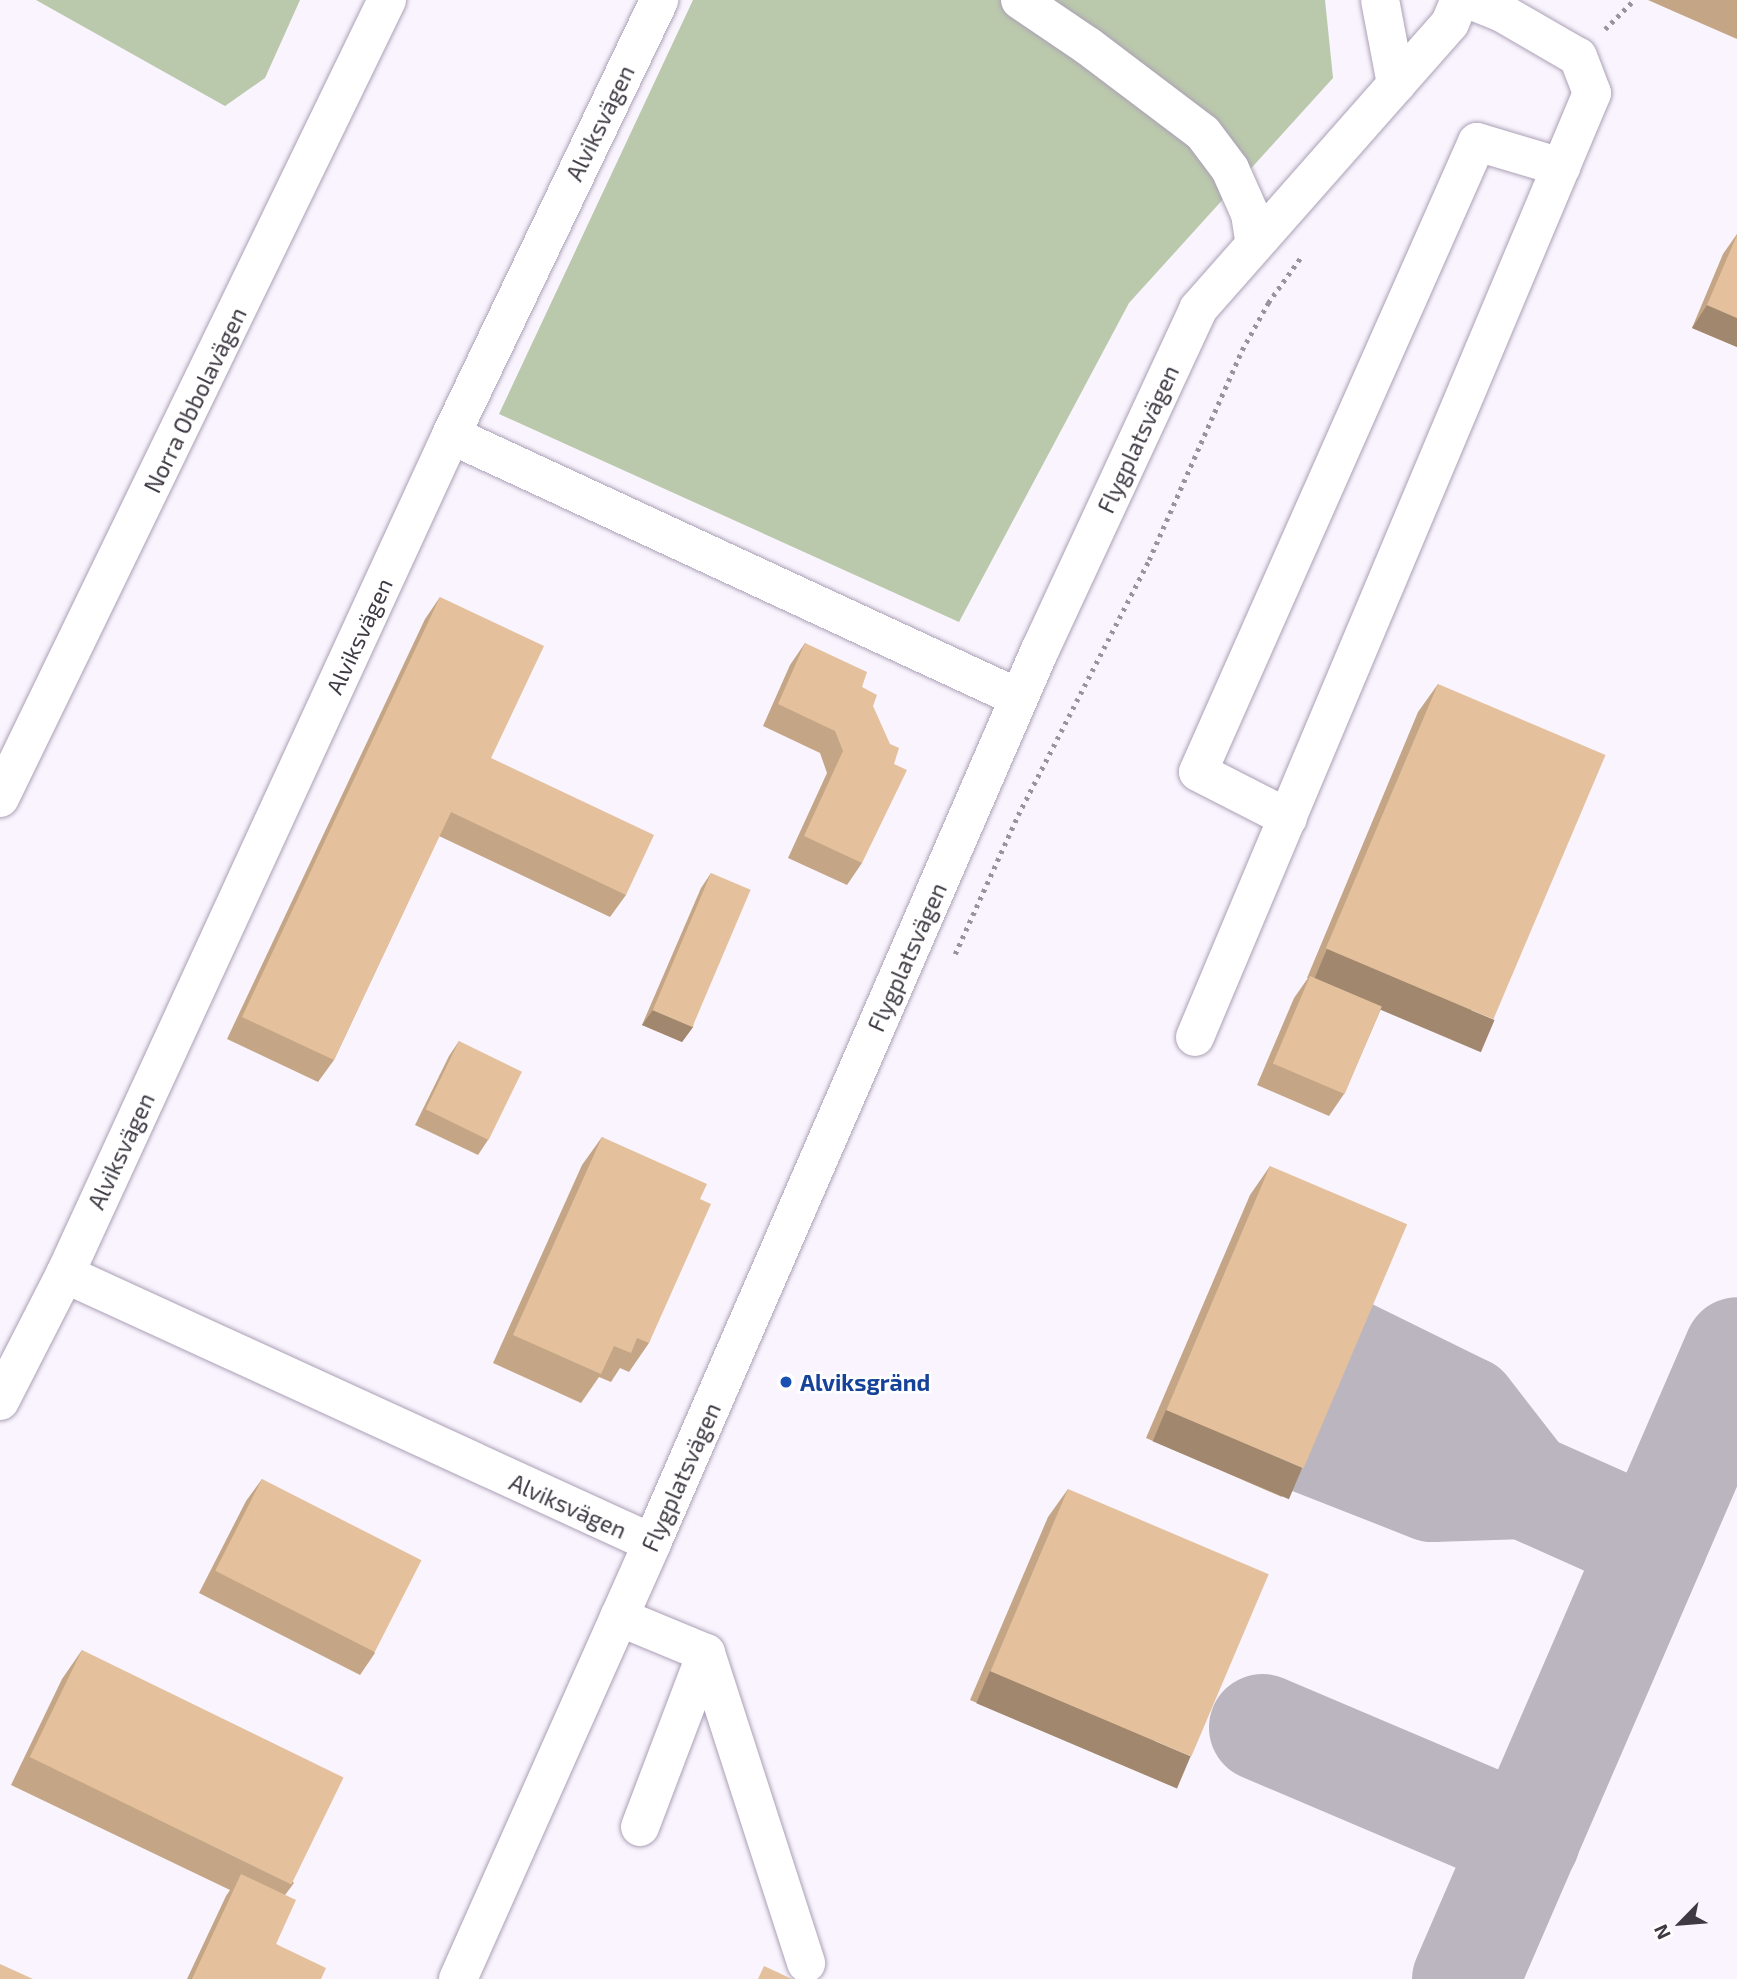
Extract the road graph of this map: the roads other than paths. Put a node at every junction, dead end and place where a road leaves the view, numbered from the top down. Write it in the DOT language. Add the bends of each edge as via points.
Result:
graph roads {
  1 [pos="387,0"];
  2 [pos="659,0"];
  3 [pos="1020,0"];
  4 [pos="1380,0"];
  5 [pos="1460,0"];
  6 [pos="1469,0"];
  7 [pos="1396,85"];
  8 [pos="1561,167"];
  9 [pos="1255,244"];
  10 [pos="451,435"];
  11 [pos="1020,698"];
  12 [pos="0,798"];
  13 [pos="1288,818"];
  14 [pos="1195,1037"];
  15 [pos="65,1274"];
  16 [pos="0,1401"];
  17 [pos="652,1543"];
  18 [pos="619,1617"];
  19 [pos="706,1653"];
  20 [pos="640,1827"];
  21 [pos="806,1963"];
  22 [pos="458,1979"];
  1 -- 12 [label="main road, Norra Obbolavägen"];
  2 -- 10 [label="main road, Alviksvägen"];
  3 -- 9 [label="main road" via="1203,133 1230,169 1250,214"];
  4 -- 7 [label="main road"];
  5 -- 7 [label="main road, Flygplatsvägen" via="1450,23"];
  6 -- 8 [label="main road" via="1502,13 1578,57 1592,93"];
  7 -- 9 [label="main road, Flygplatsvägen"];
  8 -- 13 [label="main road"];
  8 -- 13 [label="main road" via="1477,142 1198,772"];
  9 -- 11 [label="main road, Flygplatsvägen" via="1198,309"];
  10 -- 11 [label="main road"];
  10 -- 15 [label="main road, Alviksvägen"];
  11 -- 17 [label="main road, Flygplatsvägen"];
  13 -- 14 [label="main road"];
  15 -- 16 [label="main road, Alviksvägen"];
  15 -- 17 [label="main road, Alviksvägen"];
  17 -- 18 [label="main road, Flygplatsvägen"];
  18 -- 19 [label="main road"];
  18 -- 22 [label="main road, Flygplatsvägen"];
  19 -- 20 [label="main road"];
  19 -- 21 [label="main road"];
}
